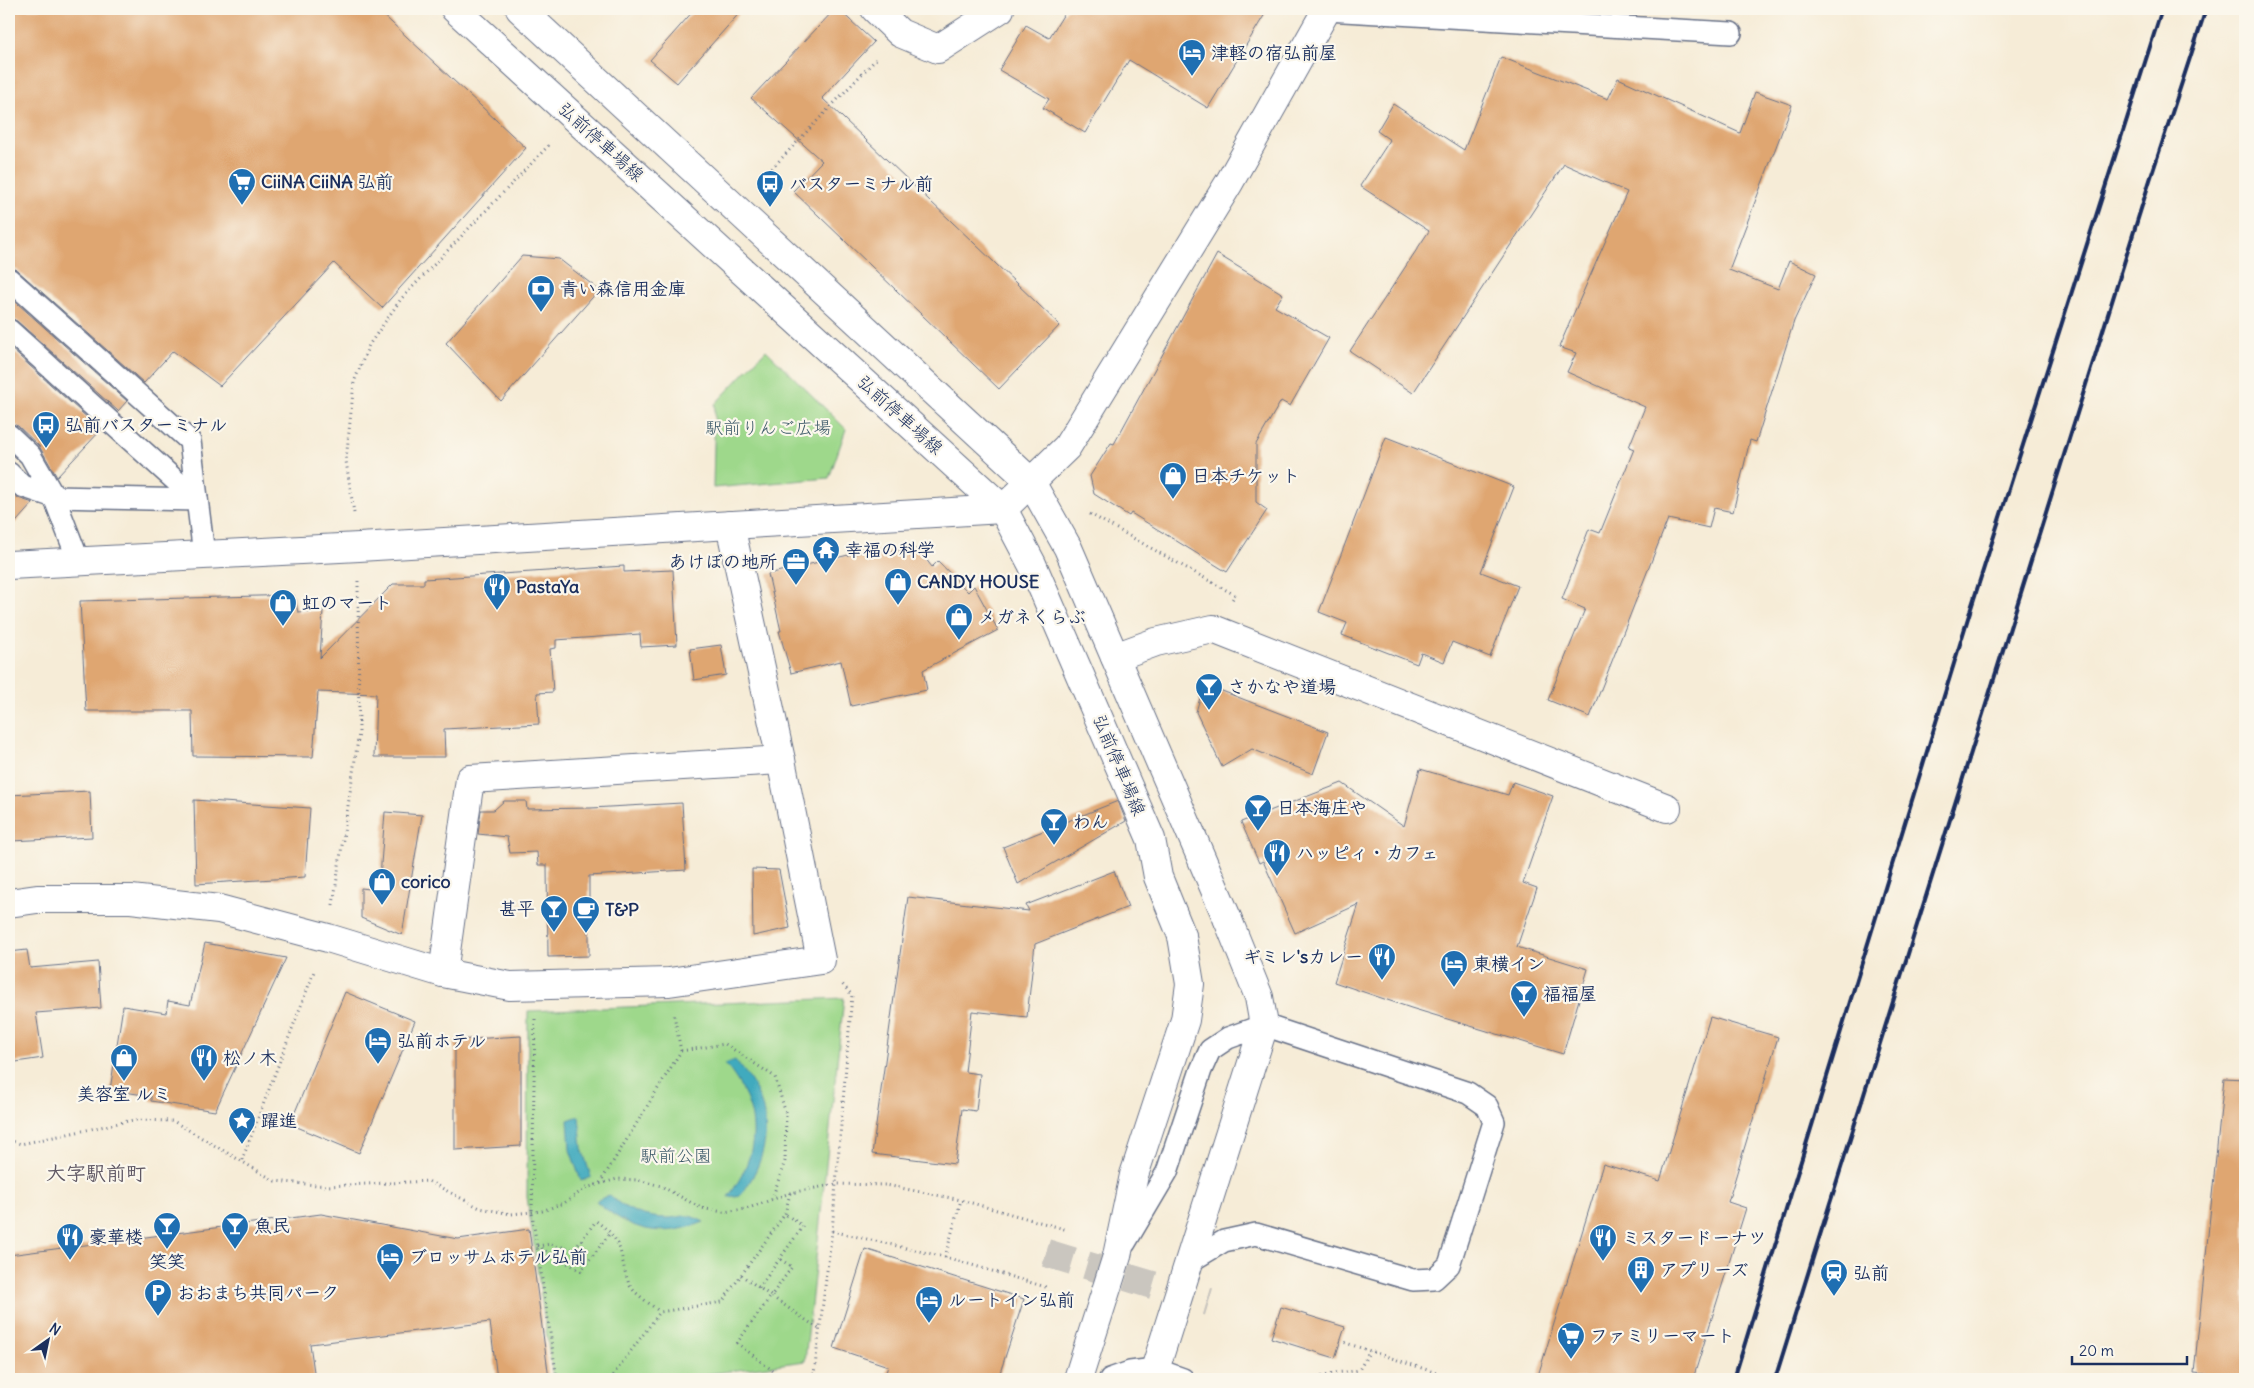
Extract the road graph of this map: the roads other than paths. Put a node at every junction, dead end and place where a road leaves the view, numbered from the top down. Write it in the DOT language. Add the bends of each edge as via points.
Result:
graph roads {
  1 [pos="456,9"];
  2 [pos="520,9"];
  3 [pos="875,9"];
  4 [pos="1000,9"];
  5 [pos="1326,10"];
  6 [pos="1731,33"];
  7 [pos="9,279"];
  8 [pos="9,330"];
  9 [pos="9,435"];
  10 [pos="9,473"];
  11 [pos="1031,482"];
  12 [pos="54,497"];
  13 [pos="198,500"];
  14 [pos="1003,509"];
  15 [pos="730,525"];
  16 [pos="204,556"];
  17 [pos="79,562"];
  18 [pos="9,565"];
  19 [pos="1115,657"];
  20 [pos="781,760"];
  21 [pos="1667,808"];
  22 [pos="9,903"];
  23 [pos="443,973"];
  24 [pos="1264,1025"];
  25 [pos="1117,1256"];
  26 [pos="1189,1262"];
  27 [pos="1154,1374"];
  28 [pos="1078,1379"];
  29 [pos="1110,1379"];
  30 [pos="1183,1379"];
  1 -- 14 [label="street, 弘前停車場線"];
  2 -- 11 [label="street"];
  3 -- 4 [label="street" via="900,33 938,49"];
  5 -- 6 [label="lane"];
  5 -- 11 [label="street" via="1229,184 1066,447"];
  7 -- 13 [label="lane" via="190,441"];
  8 -- 13 [label="lane"];
  9 -- 12 [label="lane" via="30,455"];
  10 -- 12 [label="lane" via="22,486"];
  11 -- 14 [label="street"];
  11 -- 19 [label="street" via="1068,548"];
  12 -- 13 [label="lane"];
  12 -- 17 [label="lane"];
  13 -- 16 [label="lane"];
  14 -- 15 [label="street"];
  14 -- 25 [label="street, 弘前停車場線" via="1032,564 1151,838 1158,877 1182,936 1190,984 1185,1020 1134,1175"];
  15 -- 16 [label="street"];
  15 -- 20 [label="street"];
  16 -- 17 [label="street"];
  17 -- 18 [label="street"];
  19 -- 21 [label="street" via="1156,642 1213,629"];
  19 -- 24 [label="street" via="1260,997"];
  20 -- 23 [label="street" via="470,779"];
  20 -- 23 [label="street" via="820,960 669,982 510,986"];
  22 -- 23 [label="street" via="37,899 131,899 219,909"];
  24 -- 25 [label="lane" via="1228,1038 1210,1050 1167,1172"];
  24 -- 26 [label="street"];
  24 -- 26 [label="lane" via="1468,1092 1487,1106 1494,1122 1449,1265 1434,1279 1413,1280 1256,1234 1224,1242"];
  25 -- 28 [label="street, 弘前停車場線"];
  26 -- 27 [label="street"];
  27 -- 29 [label="lane" via="1130,1372"];
  27 -- 30 [label="lane"];
}
